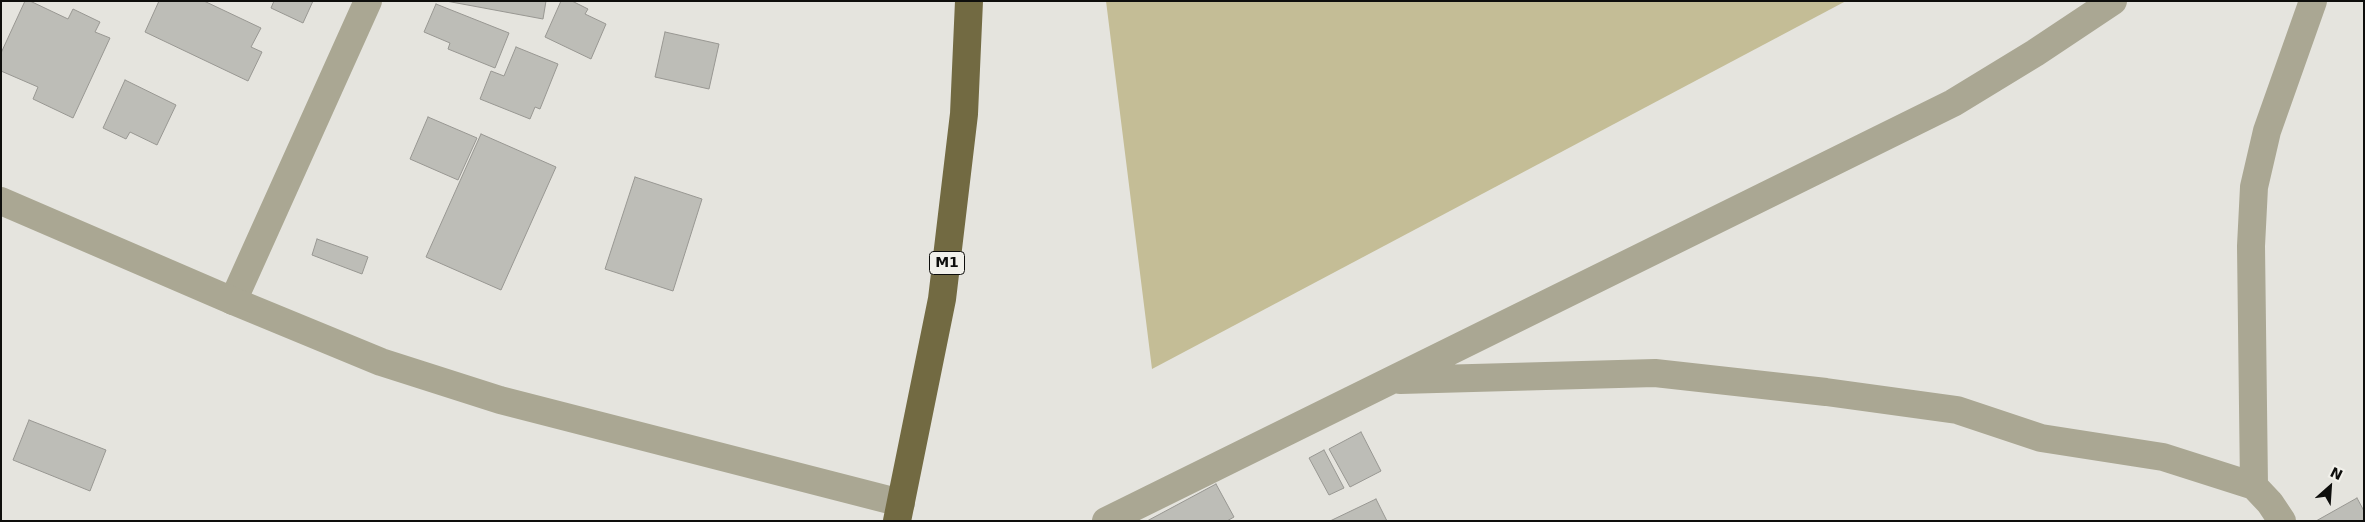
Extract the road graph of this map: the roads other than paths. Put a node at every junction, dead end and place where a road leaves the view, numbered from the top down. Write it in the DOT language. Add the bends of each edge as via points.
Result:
graph roads {
  1 [pos="368,1"];
  2 [pos="970,1"];
  3 [pos="2113,1"];
  4 [pos="2313,1"];
  5 [pos="1,201"];
  6 [pos="233,301"];
  7 [pos="1391,380"];
  8 [pos="2254,486"];
  9 [pos="899,512"];
  10 [pos="1106,521"];
  11 [pos="2282,521"];
  1 -- 6 [label="street"];
  2 -- 9 [label="highway, M1" via="964,114 942,299"];
  3 -- 7 [label="street" via="1953,103"];
  4 -- 8 [label="street" via="2267,131 2254,187 2251,246"];
  5 -- 6 [label="street"];
  6 -- 9 [label="street" via="381,362 500,400"];
  7 -- 8 [label="street" via="1655,373 1826,392 1957,410 2042,438 2163,458"];
  7 -- 10 [label="street"];
  8 -- 11 [label="street"];
}
